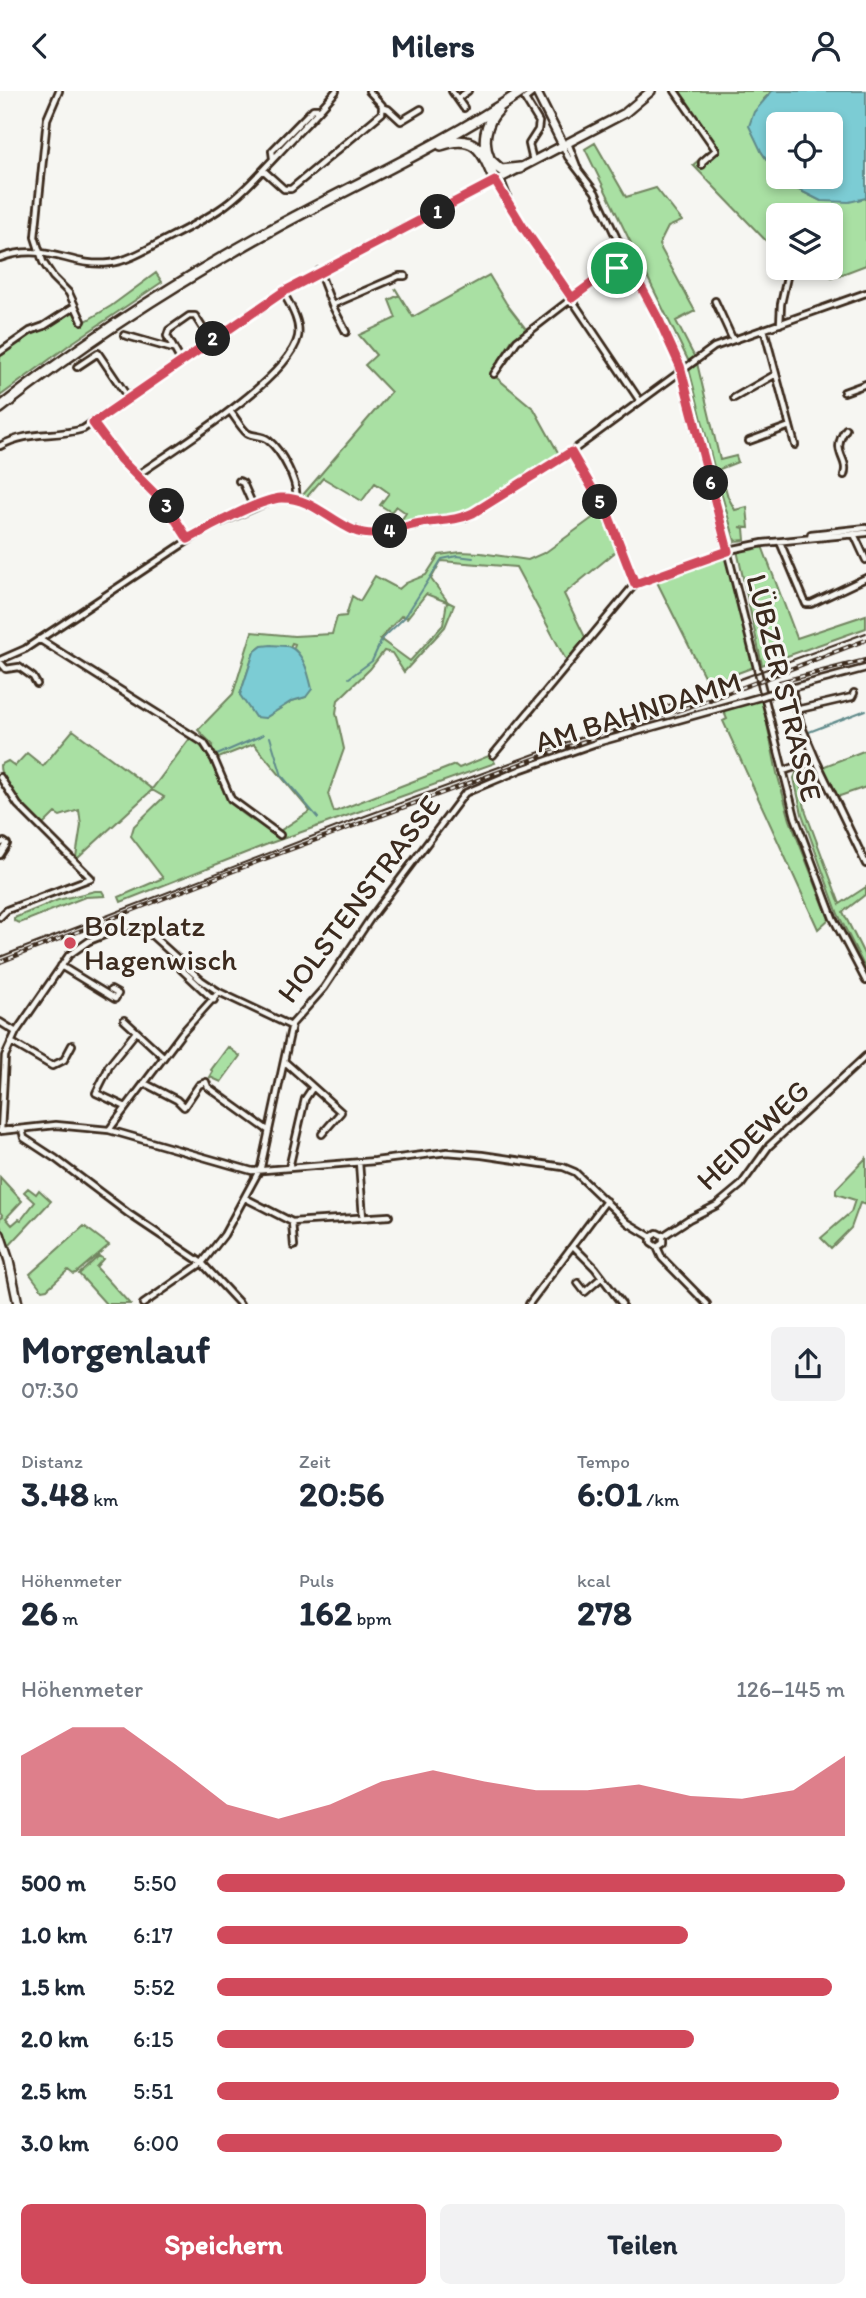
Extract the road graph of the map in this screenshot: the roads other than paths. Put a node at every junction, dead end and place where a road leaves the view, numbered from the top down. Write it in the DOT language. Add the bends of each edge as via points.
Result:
graph roads {
  1 [pos="59,91"];
  2 [pos="336,91"];
  3 [pos="369,91"];
  4 [pos="452,91"];
  5 [pos="468,91"];
  6 [pos="523,91"];
  7 [pos="651,91"];
  8 [pos="675,91"];
  9 [pos="537,93"];
  10 [pos="511,96"];
  11 [pos="458,98"];
  12 [pos="383,108"];
  13 [pos="464,108"];
  14 [pos="421,109"];
  15 [pos="565,144"];
  16 [pos="426,149"];
  17 [pos="533,161"];
  18 [pos="491,162"];
  19 [pos="702,166"];
  20 [pos="520,168"];
  21 [pos="263,169"];
  22 [pos="498,180"];
  23 [pos="39,252"];
  24 [pos="0,258"];
  25 [pos="628,262"];
  26 [pos="320,271"];
  27 [pos="405,276"];
  28 [pos="786,280"];
  29 [pos="283,292"];
  30 [pos="866,293"];
  31 [pos="572,298"];
  32 [pos="715,301"];
  33 [pos="332,305"];
  34 [pos="75,306"];
  35 [pos="82,321"];
  36 [pos="780,324"];
  37 [pos="764,329"];
  38 [pos="346,333"];
  39 [pos="124,335"];
  40 [pos="733,340"];
  41 [pos="211,341"];
  42 [pos="174,349"];
  43 [pos="0,352"];
  44 [pos="181,361"];
  45 [pos="77,367"];
  46 [pos="681,371"];
  47 [pos="776,374"];
  48 [pos="494,375"];
  49 [pos="866,384"];
  50 [pos="844,392"];
  51 [pos="129,398"];
  52 [pos="734,398"];
  53 [pos="0,401"];
  54 [pos="640,401"];
  55 [pos="0,408"];
  56 [pos="230,411"];
  57 [pos="93,423"];
  58 [pos="790,426"];
  59 [pos="846,429"];
  60 [pos="749,441"];
  61 [pos="795,445"];
  62 [pos="0,446"];
  63 [pos="571,452"];
  64 [pos="844,475"];
  65 [pos="136,476"];
  66 [pos="239,481"];
  67 [pos="296,499"];
  68 [pos="254,508"];
  69 [pos="866,527"];
  70 [pos="866,533"];
  71 [pos="854,534"];
  72 [pos="810,538"];
  73 [pos="188,539"];
  74 [pos="780,542"];
  75 [pos="728,551"];
  76 [pos="866,560"];
  77 [pos="866,578"];
  78 [pos="635,584"];
  79 [pos="39,639"];
  80 [pos="0,661"];
  81 [pos="866,668"];
  82 [pos="37,684"];
  83 [pos="791,688"];
  84 [pos="854,693"];
  85 [pos="796,710"];
  86 [pos="493,755"];
  87 [pos="816,759"];
  88 [pos="783,771"];
  89 [pos="0,777"];
  90 [pos="465,793"];
  91 [pos="280,835"];
  92 [pos="0,843"];
  93 [pos="0,855"];
  94 [pos="866,862"];
  95 [pos="0,917"];
  96 [pos="61,966"];
  97 [pos="181,969"];
  98 [pos="866,981"];
  99 [pos="111,990"];
  100 [pos="219,992"];
  101 [pos="214,1000"];
  102 [pos="124,1020"];
  103 [pos="0,1022"];
  104 [pos="291,1026"];
  105 [pos="16,1032"];
  106 [pos="136,1032"];
  107 [pos="11,1042"];
  108 [pos="72,1045"];
  109 [pos="866,1056"];
  110 [pos="164,1057"];
  111 [pos="284,1061"];
  112 [pos="144,1083"];
  113 [pos="313,1087"];
  114 [pos="126,1107"];
  115 [pos="22,1129"];
  116 [pos="109,1130"];
  117 [pos="1,1131"];
  118 [pos="269,1131"];
  119 [pos="322,1134"];
  120 [pos="359,1162"];
  121 [pos="289,1167"];
  122 [pos="259,1171"];
  123 [pos="246,1198"];
  124 [pos="606,1201"];
  125 [pos="389,1216"];
  126 [pos="363,1218"];
  127 [pos="292,1222"];
  128 [pos="0,1234"];
  129 [pos="663,1236"];
  130 [pos="651,1237"];
  131 [pos="294,1246"];
  132 [pos="573,1246"];
  133 [pos="657,1247"];
  134 [pos="202,1263"];
  135 [pos="602,1277"];
  136 [pos="578,1283"];
  137 [pos="238,1303"];
  138 [pos="18,1304"];
  139 [pos="143,1304"];
  140 [pos="529,1304"];
  141 [pos="622,1304"];
  142 [pos="707,1304"];
  1 -- 23 [label="street" via="47,119 35,229"];
  2 -- 21 [label="street" via="272,151 274,158"];
  3 -- 12 [label="street"];
  4 -- 11 [label="street"];
  5 -- 11 [label="street"];
  6 -- 10 [label="highway"];
  7 -- 15 [label="main road" via="625,113"];
  8 -- 19 [label="street" via="716,150"];
  9 -- 15 [label="main road"];
  9 -- 17 [label="street" via="526,99 539,122 528,144"];
  10 -- 16 [label="highway"];
  10 -- 18 [label="highway" via="487,129 485,148"];
  10 -- 53 [label="highway" via="179,278 65,352"];
  11 -- 13 [label="street"];
  12 -- 14 [label="street" via="401,121"];
  12 -- 21 [label="street" via="291,189 284,189"];
  15 -- 17 [label="main road"];
  15 -- 25 [label="street, LÜBZER STRASSE" via="568,157 595,192"];
  16 -- 22 [label="highway" via="452,141 472,143"];
  16 -- 55 [label="highway" via="195,275 88,343"];
  17 -- 20 [label="main road"];
  18 -- 20 [label="highway" via="501,170"];
  18 -- 22 [label="highway"];
  20 -- 22 [label="main road"];
  21 -- 23 [label="street" via="220,209 121,261 96,263"];
  22 -- 26 [label="street"];
  22 -- 31 [label="street"];
  23 -- 24 [label="street"];
  23 -- 34 [label="street"];
  25 -- 31 [label="street"];
  25 -- 46 [label="street, LÜBZER STRASSE"];
  26 -- 29 [label="street"];
  26 -- 33 [label="street"];
  27 -- 33 [label="street"];
  28 -- 36 [label="street"];
  29 -- 41 [label="street"];
  29 -- 56 [label="street" via="298,323 295,346 270,377"];
  30 -- 36 [label="street"];
  31 -- 48 [label="street" via="517,341"];
  31 -- 54 [label="street"];
  32 -- 40 [label="street"];
  33 -- 38 [label="street"];
  34 -- 35 [label="street"];
  34 -- 43 [label="street"];
  36 -- 37 [label="street"];
  37 -- 40 [label="street"];
  37 -- 47 [label="street"];
  39 -- 42 [label="street"];
  40 -- 46 [label="street"];
  41 -- 42 [label="street" via="192,315 168,331"];
  41 -- 44 [label="street"];
  42 -- 44 [label="street"];
  44 -- 51 [label="street"];
  45 -- 51 [label="street" via="98,353"];
  46 -- 54 [label="street"];
  46 -- 75 [label="street, LÜBZER STRASSE"];
  47 -- 52 [label="street"];
  47 -- 58 [label="street"];
  49 -- 50 [label="street"];
  51 -- 57 [label="street"];
  54 -- 63 [label="street"];
  56 -- 65 [label="street"];
  56 -- 67 [label="street" via="248,434 268,439 281,456 294,481"];
  57 -- 62 [label="street" via="71,432 20,436"];
  57 -- 65 [label="street"];
  58 -- 60 [label="street"];
  58 -- 61 [label="street"];
  59 -- 64 [label="street" via="838,447"];
  63 -- 67 [label="street" via="466,517 379,534 355,531"];
  63 -- 78 [label="street" via="609,517"];
  65 -- 73 [label="street" via="166,505"];
  66 -- 68 [label="street"];
  67 -- 68 [label="street" via="275,499"];
  68 -- 73 [label="street"];
  69 -- 72 [label="street" via="811,534"];
  70 -- 71 [label="street"];
  71 -- 72 [label="street"];
  71 -- 76 [label="street"];
  72 -- 74 [label="street"];
  73 -- 79 [label="street"];
  74 -- 75 [label="street"];
  74 -- 77 [label="street" via="806,604"];
  75 -- 78 [label="street"];
  75 -- 88 [label="street, LÜBZER STRASSE"];
  78 -- 86 [label="street"];
  79 -- 80 [label="street"];
  79 -- 91 [label="street" via="204,743 231,799"];
  80 -- 82 [label="street" via="6,669 19,667"];
  81 -- 83 [label="street, AM BAHNDAMM"];
  83 -- 85 [label="street"];
  83 -- 90 [label="street, AM BAHNDAMM, bridge" via="597,743"];
  84 -- 85 [label="street"];
  85 -- 87 [label="street"];
  87 -- 88 [label="street"];
  87 -- 94 [label="street"];
  88 -- 98 [label="street, LÜBZER STRASSE" via="810,862"];
  89 -- 95 [label="street" via="18,806 91,878 7,910"];
  90 -- 104 [label="street, HOLSTENSTRASSE" via="324,988"];
  92 -- 93 [label="street" via="7,844"];
  96 -- 99 [label="street" via="115,999 118,994"];
  96 -- 100 [label="street, HOLSTENSTRASSE" via="89,941 123,927 137,927 154,935"];
  96 -- 105 [label="street"];
  97 -- 101 [label="street"];
  100 -- 101 [label="street"];
  100 -- 104 [label="street, HOLSTENSTRASSE"];
  101 -- 110 [label="street"];
  102 -- 106 [label="street"];
  103 -- 105 [label="street"];
  104 -- 111 [label="street"];
  105 -- 107 [label="street"];
  106 -- 110 [label="street"];
  106 -- 114 [label="street" via="108,1068 96,1093"];
  107 -- 108 [label="street" via="52,1066 64,1060"];
  107 -- 117 [label="street" via="5,1056"];
  109 -- 129 [label="street, HEIDEWEG" via="769,1146 741,1185 717,1205"];
  110 -- 112 [label="street"];
  111 -- 113 [label="street"];
  111 -- 118 [label="street"];
  112 -- 114 [label="street"];
  112 -- 118 [label="street" via="184,1107 206,1082"];
  113 -- 119 [label="street" via="341,1112"];
  113 -- 121 [label="street" via="305,1099"];
  114 -- 116 [label="street"];
  115 -- 116 [label="street" via="66,1125"];
  115 -- 117 [label="street"];
  115 -- 134 [label="street" via="24,1138"];
  116 -- 122 [label="street"];
  118 -- 122 [label="street"];
  120 -- 121 [label="street"];
  120 -- 124 [label="street" via="447,1151 507,1158 571,1170"];
  120 -- 126 [label="street"];
  121 -- 122 [label="street"];
  122 -- 123 [label="street"];
  123 -- 127 [label="street"];
  123 -- 134 [label="street"];
  124 -- 130 [label="street" via="629,1224"];
  124 -- 132 [label="street"];
  125 -- 126 [label="street"];
  126 -- 127 [label="street"];
  127 -- 131 [label="street"];
  128 -- 138 [label="main road"];
  129 -- 130 [label="street"];
  129 -- 133 [label="street"];
  130 -- 133 [label="street"];
  132 -- 135 [label="street"];
  132 -- 140 [label="street"];
  133 -- 142 [label="street"];
  134 -- 137 [label="street"];
  134 -- 139 [label="street"];
  135 -- 136 [label="street" via="586,1292"];
  135 -- 141 [label="street"];
}
